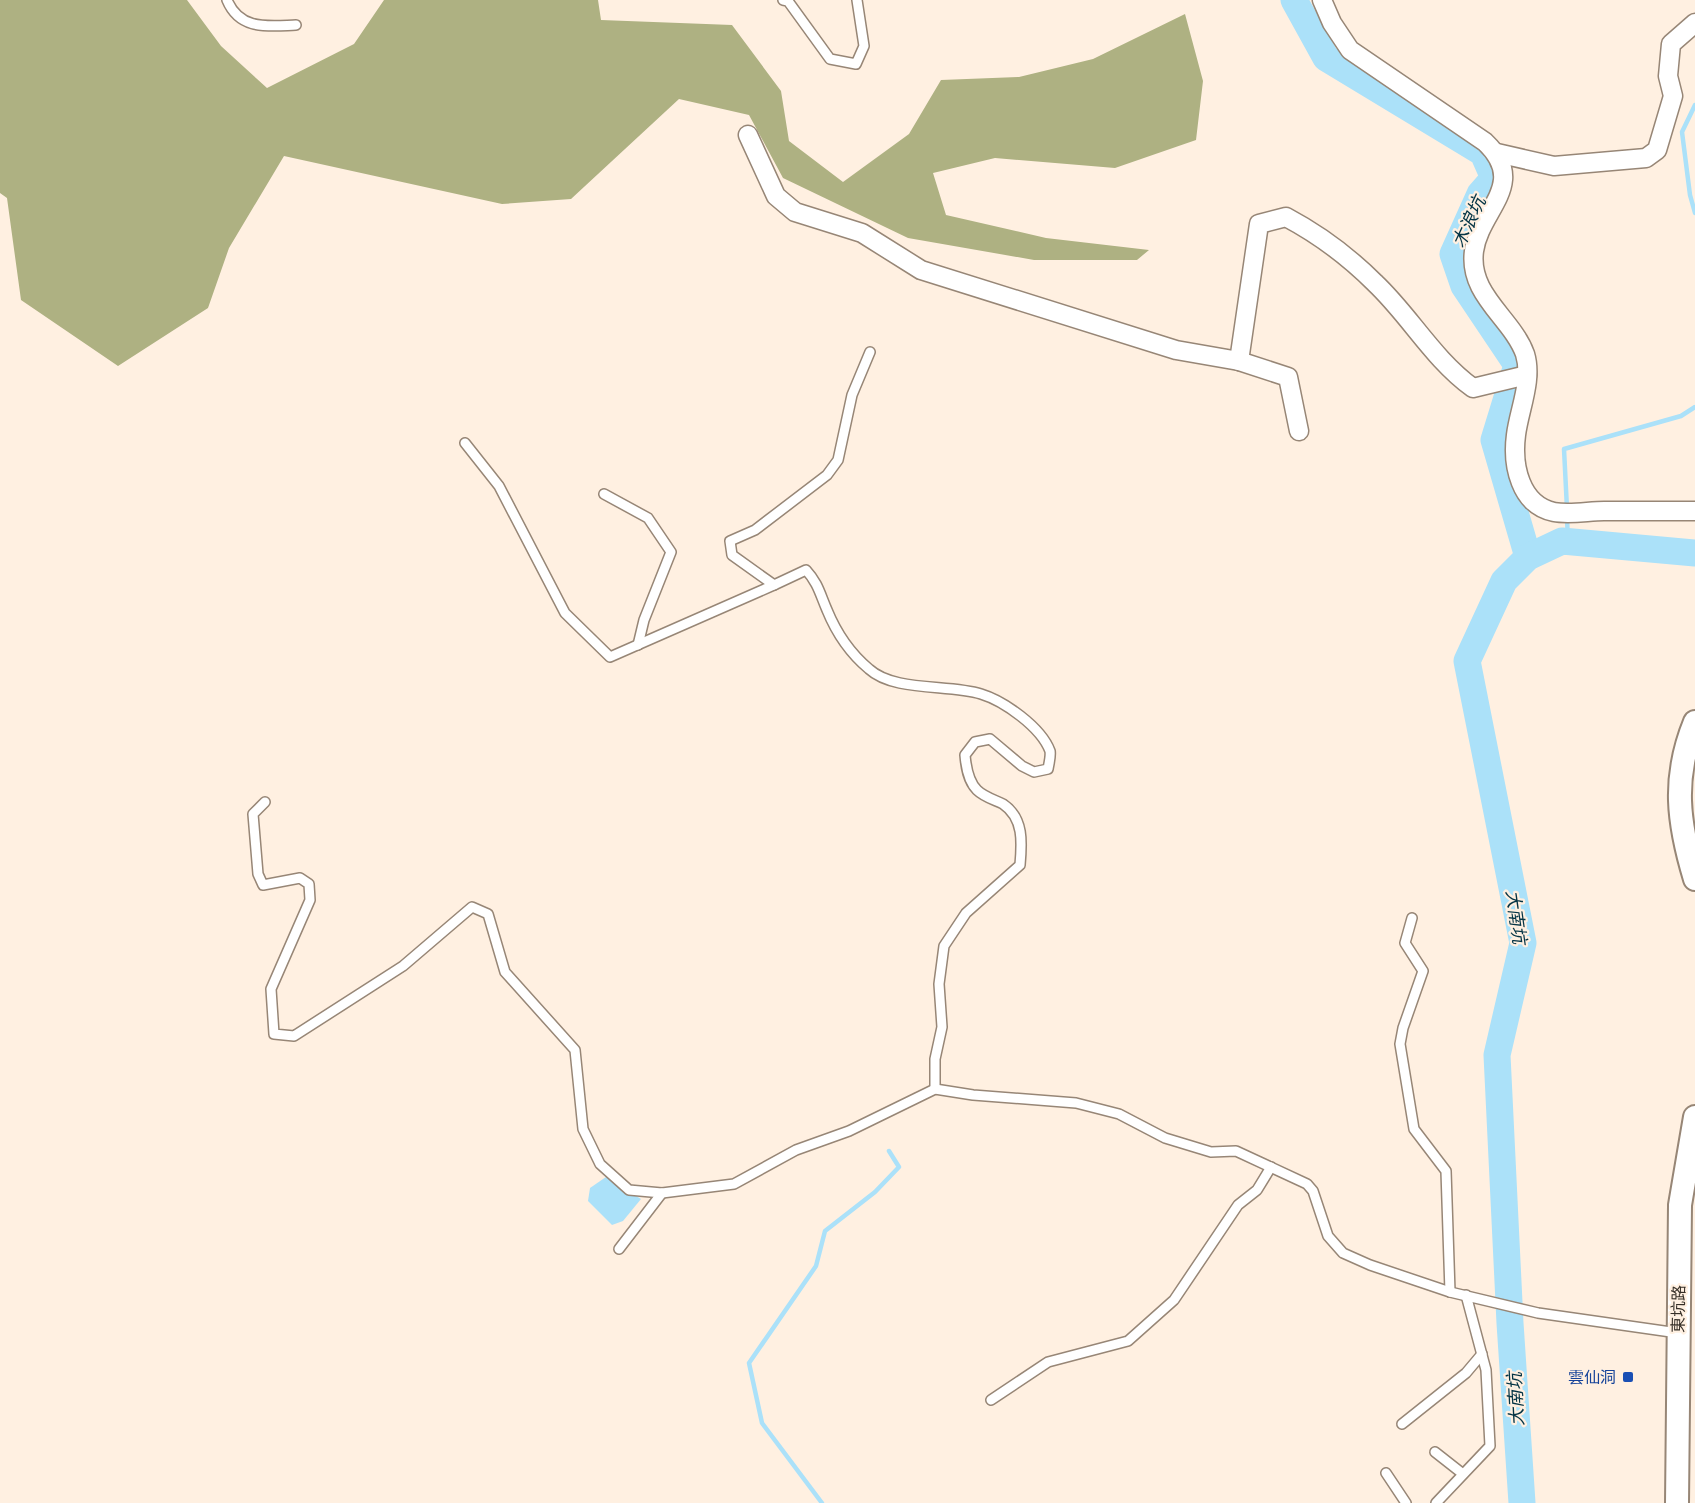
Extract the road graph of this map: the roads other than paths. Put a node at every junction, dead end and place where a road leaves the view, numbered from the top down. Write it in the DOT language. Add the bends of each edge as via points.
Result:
graph roads {
  1 [pos="226,0"];
  2 [pos="783,0"];
  3 [pos="857,0"];
  4 [pos="1322,0"];
  5 [pos="1695,23"];
  6 [pos="296,25"];
  7 [pos="748,135"];
  8 [pos="1497,153"];
  9 [pos="870,352"];
  10 [pos="1239,361"];
  11 [pos="1522,377"];
  12 [pos="1299,431"];
  13 [pos="465,442"];
  14 [pos="604,494"];
  15 [pos="1695,512"];
  16 [pos="774,585"];
  17 [pos="638,645"];
  18 [pos="1695,722"];
  19 [pos="265,802"];
  20 [pos="1695,879"];
  21 [pos="1412,918"];
  22 [pos="935,1089"];
  23 [pos="1695,1117"];
  24 [pos="1271,1167"];
  25 [pos="662,1193"];
  26 [pos="619,1249"];
  27 [pos="1450,1292"];
  28 [pos="1466,1295"];
  29 [pos="1678,1333"];
  30 [pos="1482,1354"];
  31 [pos="991,1400"];
  32 [pos="1402,1424"];
  33 [pos="1435,1452"];
  34 [pos="1386,1473"];
  35 [pos="1463,1474"];
  36 [pos="1406,1503"];
  37 [pos="1436,1503"];
  38 [pos="1677,1503"];
  1 -- 6 [label="lane" via="232,12 258,27"];
  2 -- 3 [label="lane" via="788,1 830,59 856,64 864,46"];
  4 -- 8 [label="street" via="1350,50"];
  5 -- 8 [label="street" via="1671,44 1668,76 1673,96 1658,150 1646,158 1554,166"];
  7 -- 10 [label="street" via="776,196 795,212 862,232 921,270 1176,350"];
  8 -- 11 [label="street" via="1504,173 1501,191 1476,238 1473,268 1478,283 1525,355"];
  9 -- 16 [label="lane" via="852,395 837,460 827,476 755,530 730,541 732,555"];
  10 -- 11 [label="street" via="1259,224 1286,217 1309,229 1375,283 1451,372 1473,388"];
  10 -- 12 [label="street" via="1288,377"];
  11 -- 15 [label="street" via="1515,457 1518,474 1532,501 1557,512"];
  13 -- 17 [label="lane" via="499,486 565,613 610,657"];
  14 -- 17 [label="lane" via="648,518 671,552"];
  16 -- 17 [label="lane"];
  16 -- 22 [label="lane" via="806,570 817,581 827,610 849,648 871,671 891,680 981,694 1020,715 1039,733 1051,753 1048,769 1034,772 990,739 975,742 965,755 967,773 978,791 1006,806 1020,825 1020,865 966,913 944,946 939,984 942,1027 935,1059"];
  18 -- 20 [label="street" via="1679,785 1680,820"];
  19 -- 25 [label="lane" via="253,814 258,874 263,885 300,879 309,884 310,900 271,989 274,1034 294,1036 404,966 472,907 488,914 505,972 575,1050 583,1129 600,1164 629,1190"];
  21 -- 27 [label="lane" via="1405,943 1423,971 1400,1044 1413,1129 1446,1170"];
  22 -- 24 [label="lane" via="1076,1103 1119,1114 1165,1138 1211,1152 1236,1151"];
  22 -- 25 [label="lane" via="849,1131 796,1150 734,1184"];
  23 -- 29 [label="street, 東坑路" via="1680,1204"];
  24 -- 27 [label="lane" via="1307,1184 1313,1191 1328,1236 1343,1253"];
  24 -- 31 [label="lane" via="1257,1190 1238,1204 1174,1300 1128,1341 1048,1362"];
  25 -- 26 [label="lane"];
  27 -- 28 [label="lane"];
  28 -- 29 [label="lane" via="1538,1313"];
  28 -- 30 [label="lane"];
  29 -- 38 [label="street, 東坑路"];
  30 -- 32 [label="lane" via="1466,1373"];
  30 -- 35 [label="lane" via="1490,1446"];
  33 -- 35 [label="lane"];
  34 -- 36 [label="lane"];
  35 -- 37 [label="lane"];
}
